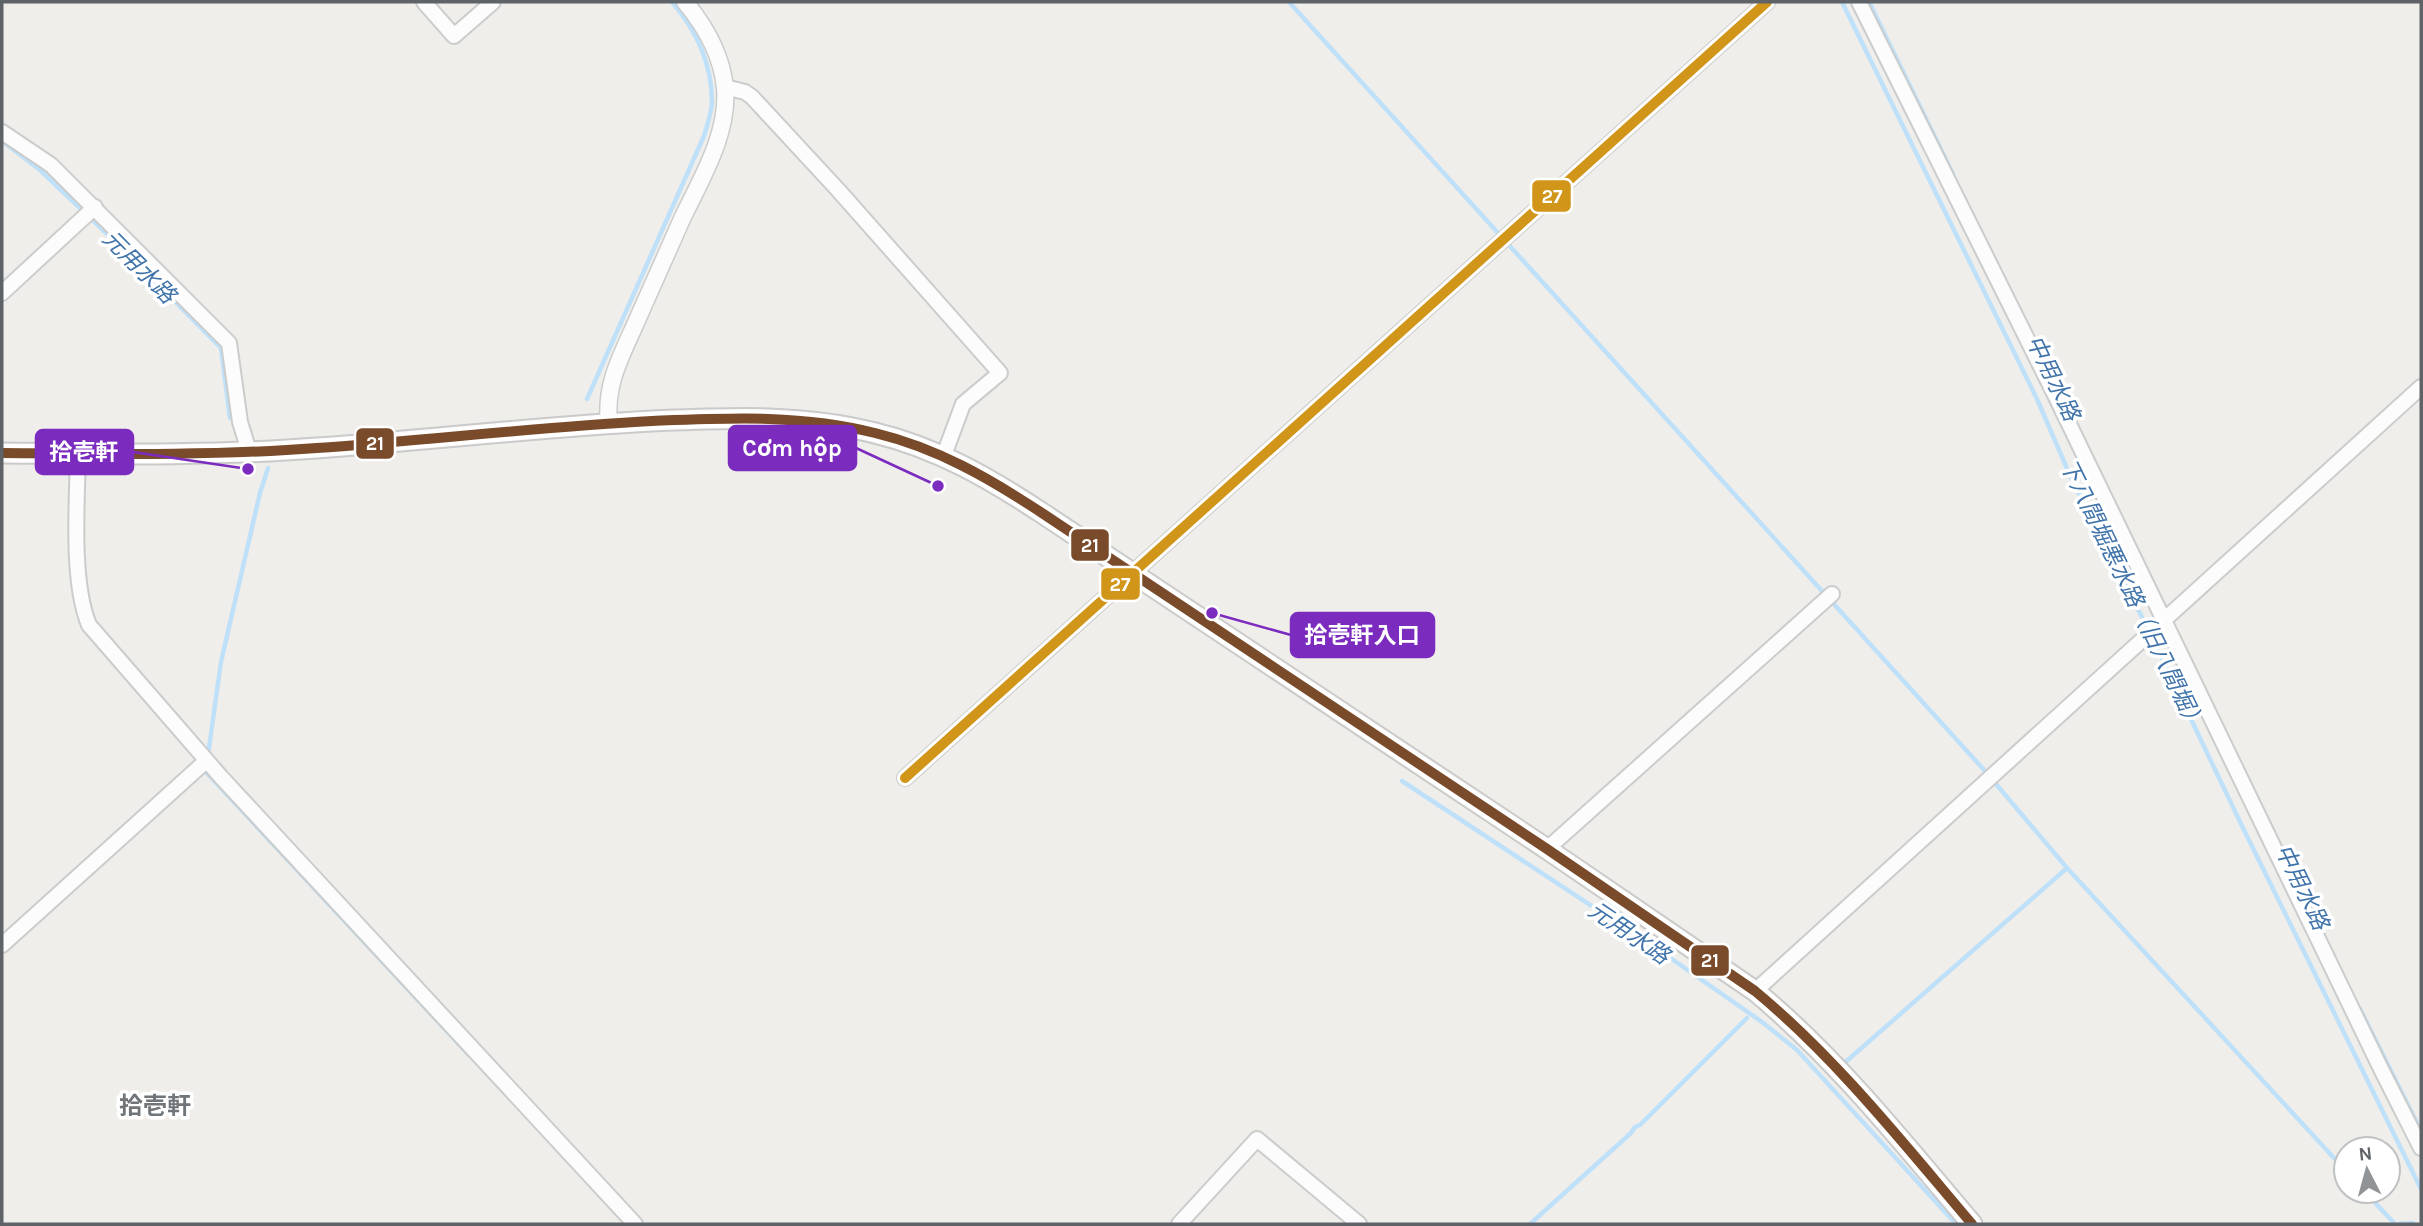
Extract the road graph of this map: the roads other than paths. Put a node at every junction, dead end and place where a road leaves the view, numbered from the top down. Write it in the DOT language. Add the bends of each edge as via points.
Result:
graph roads {
  1 [pos="424,2"];
  2 [pos="493,2"];
  3 [pos="685,2"];
  4 [pos="1767,2"];
  5 [pos="1859,2"];
  6 [pos="725,87"];
  7 [pos="2,132"];
  8 [pos="95,207"];
  9 [pos="2,293"];
  10 [pos="2421,387"];
  11 [pos="609,424"];
  12 [pos="249,452"];
  13 [pos="2,453"];
  14 [pos="78,454"];
  15 [pos="944,456"];
  16 [pos="1134,574"];
  17 [pos="1832,594"];
  18 [pos="2163,619"];
  19 [pos="206,761"];
  20 [pos="905,778"];
  21 [pos="1548,849"];
  22 [pos="2,945"];
  23 [pos="1755,991"];
  24 [pos="2421,1148"];
  25 [pos="635,1224"];
  26 [pos="1179,1224"];
  27 [pos="1359,1224"];
  28 [pos="1972,1224"];
  1 -- 2 [label="street" via="454,36"];
  3 -- 6 [label="street" via="711,42"];
  4 -- 16 [label="street"];
  5 -- 18 [label="street"];
  6 -- 11 [label="street" via="721,128 713,150 610,386"];
  6 -- 15 [label="street" via="752,97 1000,373 963,404"];
  7 -- 8 [label="street" via="51,165"];
  8 -- 9 [label="street"];
  8 -- 12 [label="street" via="229,343"];
  10 -- 18 [label="street"];
  11 -- 12 [label="main road"];
  11 -- 15 [label="main road" via="761,417 804,420 875,433"];
  12 -- 14 [label="main road"];
  13 -- 14 [label="main road"];
  14 -- 19 [label="street" via="79,585 89,625"];
  15 -- 16 [label="main road" via="1004,488"];
  16 -- 20 [label="street"];
  16 -- 21 [label="main road"];
  17 -- 21 [label="street"];
  18 -- 23 [label="street"];
  18 -- 24 [label="street"];
  19 -- 22 [label="street"];
  19 -- 25 [label="street" via="367,946"];
  21 -- 23 [label="main road"];
  23 -- 28 [label="main road" via="1825,1056"];
  26 -- 27 [label="street" via="1257,1139"];
}
